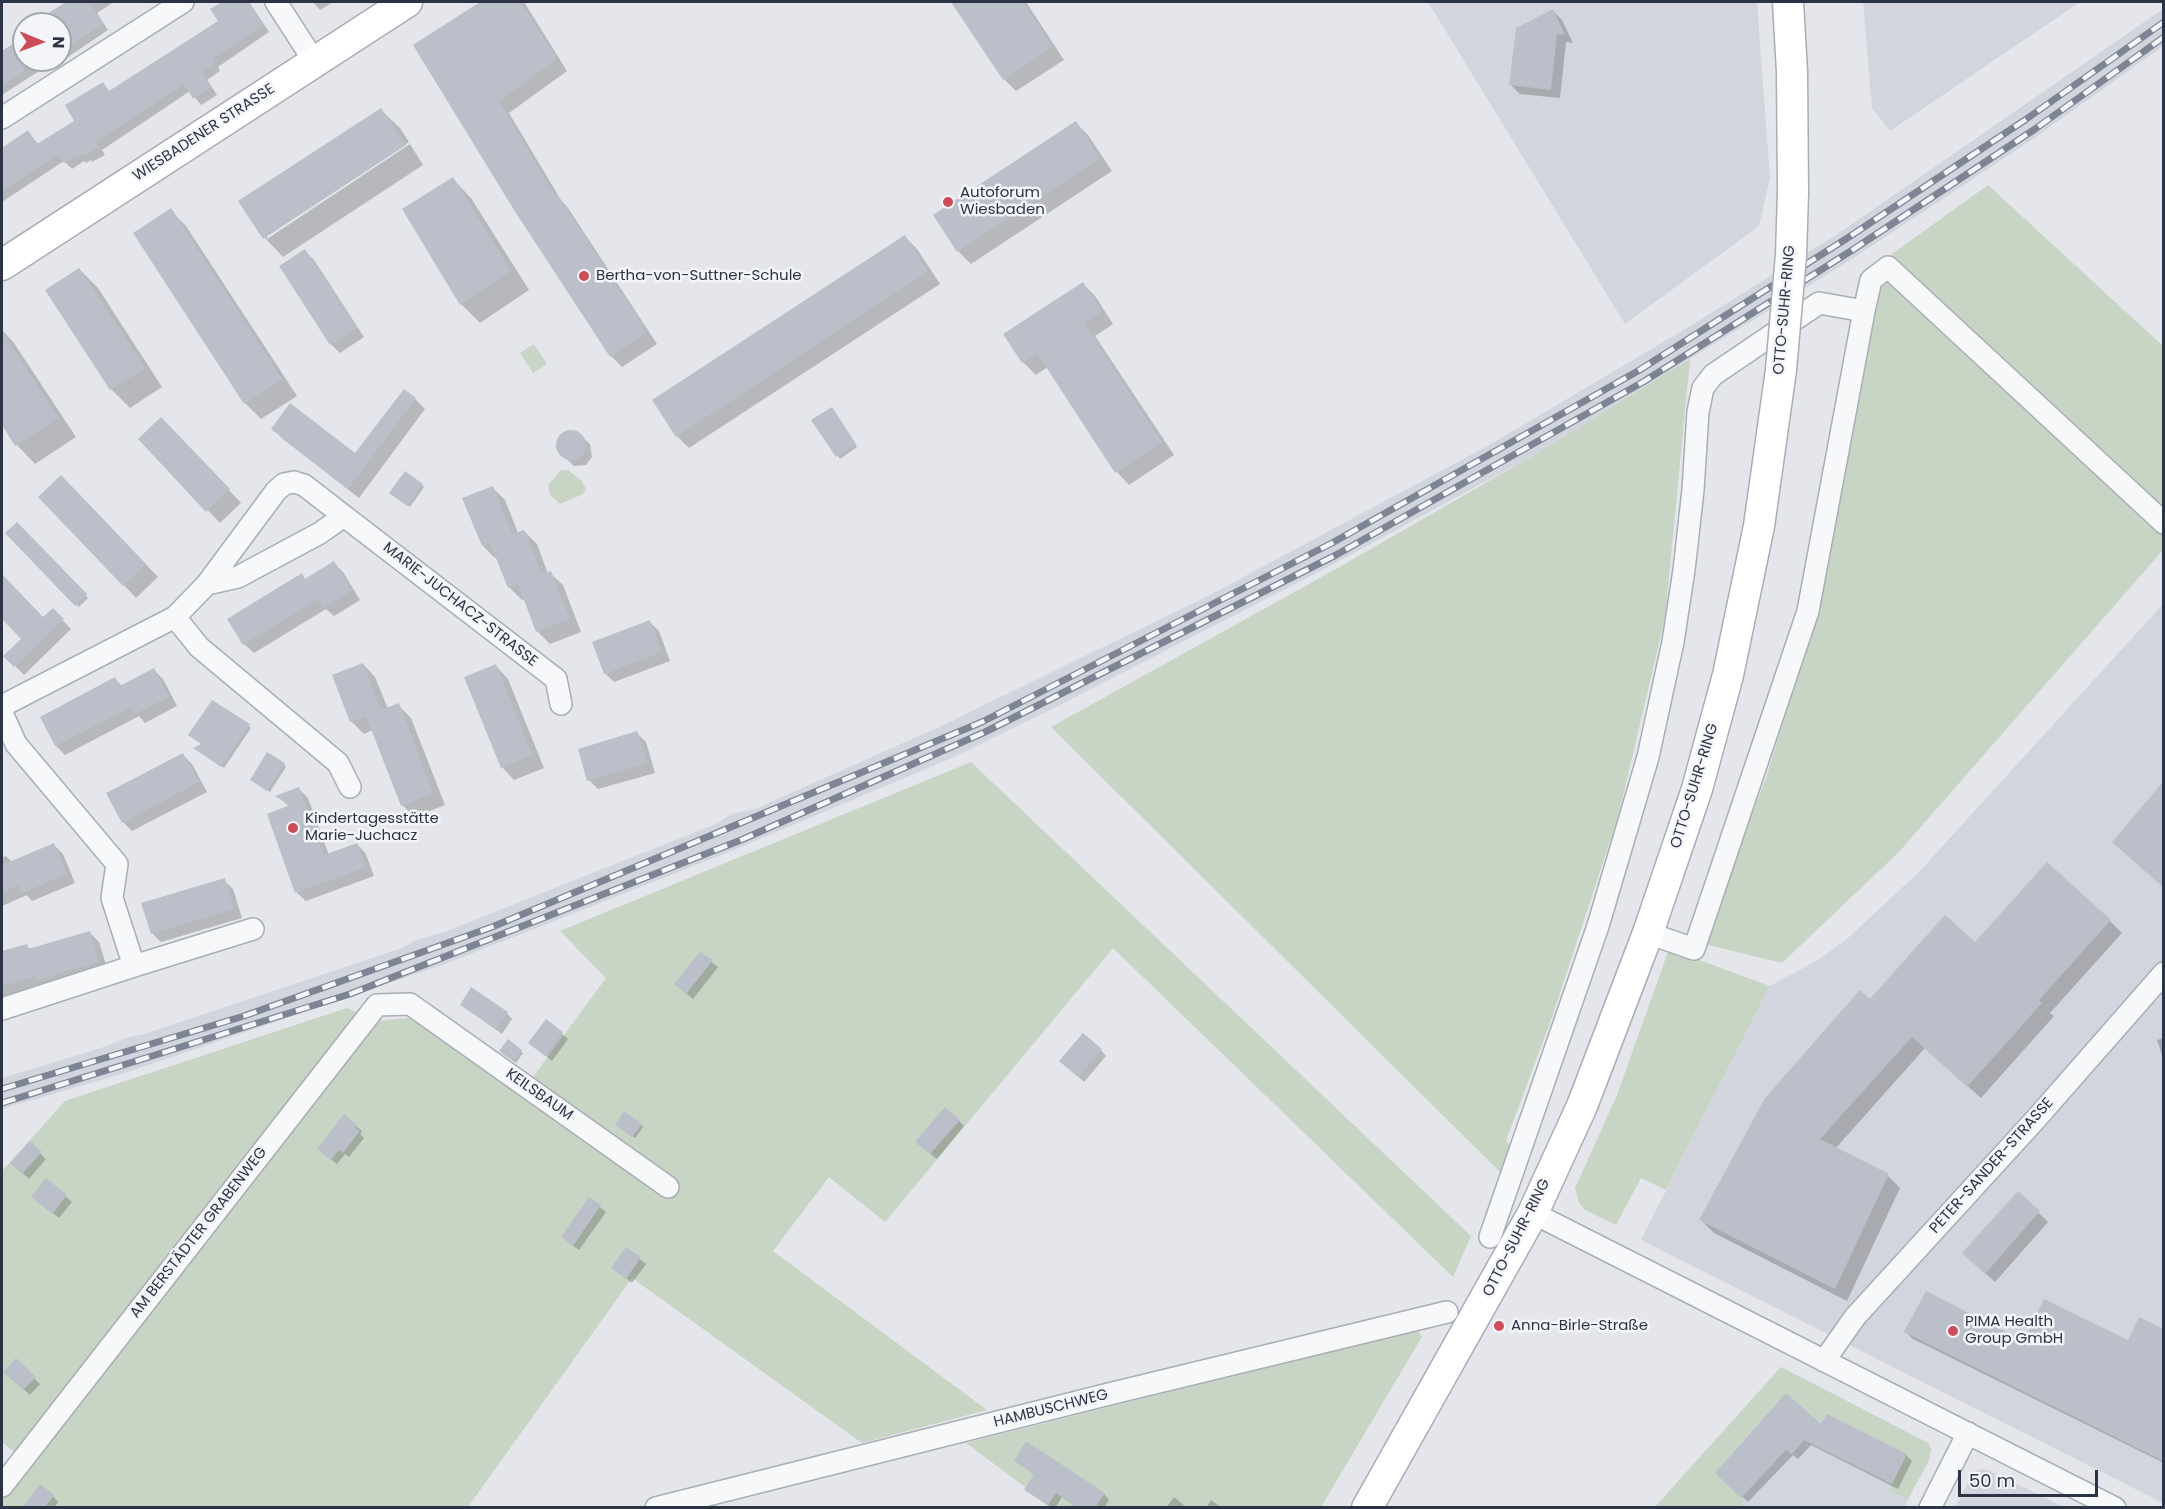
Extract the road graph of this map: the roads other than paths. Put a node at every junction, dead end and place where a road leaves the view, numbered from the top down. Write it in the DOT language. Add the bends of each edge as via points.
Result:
graph roads {
  1 [pos="183,2"];
  2 [pos="276,2"];
  3 [pos="407,2"];
  4 [pos="1788,2"];
  5 [pos="314,61"];
  6 [pos="2,118"];
  7 [pos="2,265"];
  8 [pos="1864,311"];
  9 [pos="344,516"];
  10 [pos="2163,523"];
  11 [pos="207,584"];
  12 [pos="175,616"];
  13 [pos="561,704"];
  14 [pos="2,706"];
  15 [pos="2,714"];
  16 [pos="350,787"];
  17 [pos="253,929"];
  18 [pos="1648,933"];
  19 [pos="134,966"];
  20 [pos="2163,973"];
  21 [pos="410,1004"];
  22 [pos="2,1009"];
  23 [pos="668,1187"];
  24 [pos="1533,1213"];
  25 [pos="1490,1237"];
  26 [pos="1447,1312"];
  27 [pos="1824,1361"];
  28 [pos="1968,1433"];
  29 [pos="2,1486"];
  30 [pos="656,1508"];
  31 [pos="1367,1508"];
  32 [pos="1930,1508"];
  33 [pos="2115,1508"];
  1 -- 6 [label="street"];
  2 -- 5 [label="street"];
  3 -- 5 [label="street, WIESBADENER STRASSE"];
  4 -- 18 [label="street, OTTO-SUHR-RING, bridge" via="1792,72 1791,255 1781,370 1759,526 1728,675 1697,789"];
  5 -- 7 [label="street, WIESBADENER STRASSE"];
  8 -- 10 [label="street" via="1871,280 1888,267"];
  8 -- 18 [label="street" via="1808,611 1694,949"];
  8 -- 25 [label="street" via="1819,303 1713,375 1703,388 1684,570 1648,758 1598,926"];
  9 -- 11 [label="street" via="238,577"];
  9 -- 11 [label="street, MARIE-JUCHACZ-STRASSE" via="304,485 284,484"];
  9 -- 13 [label="street, MARIE-JUCHACZ-STRASSE" via="556,679"];
  11 -- 12 [label="street, MARIE-JUCHACZ-STRASSE"];
  12 -- 14 [label="street, MARIE-JUCHACZ-STRASSE"];
  12 -- 16 [label="street" via="199,647 338,763"];
  15 -- 19 [label="street" via="16,744 117,864 112,898"];
  17 -- 19 [label="street"];
  18 -- 24 [label="street, OTTO-SUHR-RING" via="1582,1106"];
  19 -- 22 [label="street"];
  20 -- 27 [label="street, PETER-SANDER-STRASSE" via="1855,1317"];
  21 -- 23 [label="street, KEILSBAUM"];
  21 -- 29 [label="street, AM BERSTÄDTER GRABENWEG" via="377,1005"];
  24 -- 27 [label="street"];
  24 -- 31 [label="street, OTTO-SUHR-RING"];
  26 -- 30 [label="street, HAMBUSCHWEG"];
  27 -- 28 [label="street"];
  28 -- 32 [label="street"];
  28 -- 33 [label="street"];
}
